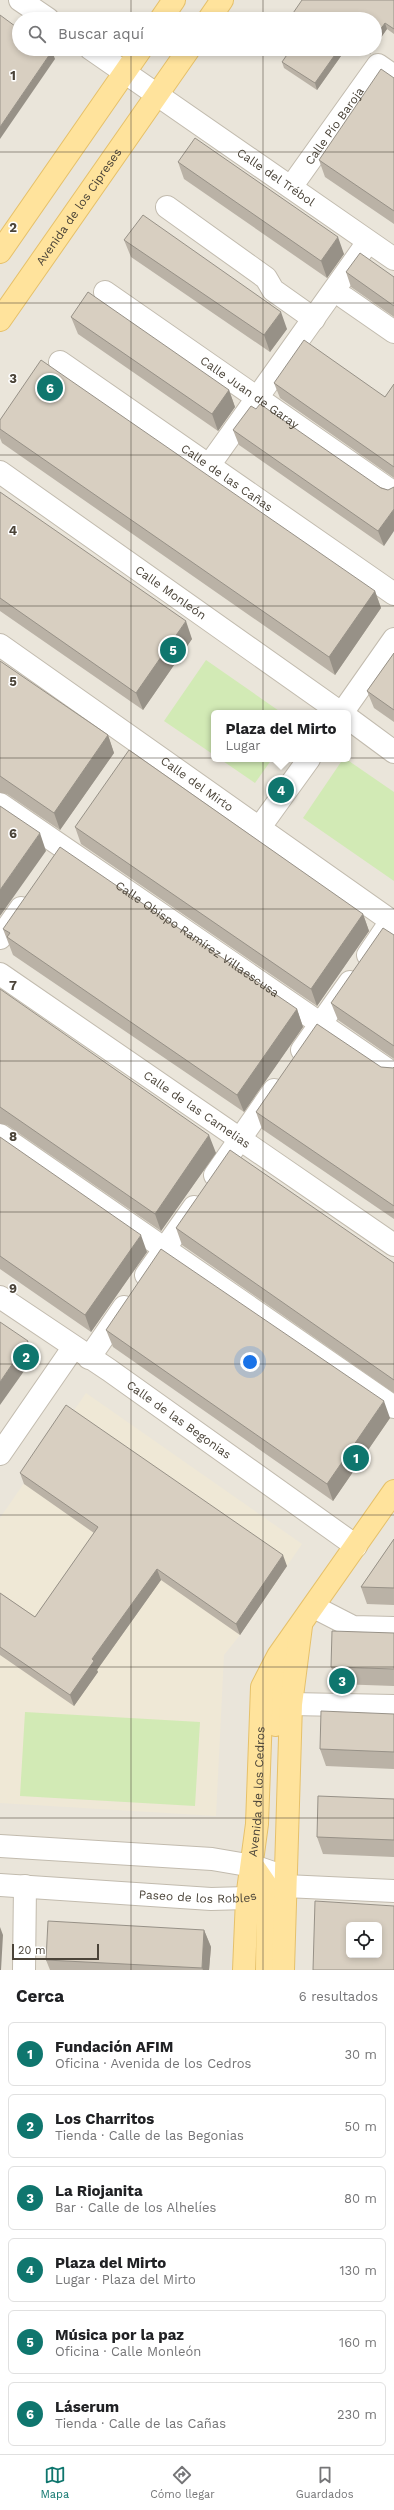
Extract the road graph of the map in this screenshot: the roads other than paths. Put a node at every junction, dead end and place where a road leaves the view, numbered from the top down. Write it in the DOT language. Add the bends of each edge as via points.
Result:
graph roads {
  1 [pos="20,0"];
  2 [pos="174,0"];
  3 [pos="222,0"];
  4 [pos="38,12"];
  5 [pos="166,12"];
  6 [pos="214,12"];
  7 [pos="101,56"];
  8 [pos="136,56"];
  9 [pos="184,56"];
  10 [pos="386,70"];
  11 [pos="124,73"];
  12 [pos="158,95"];
  13 [pos="291,187"];
  14 [pos="167,207"];
  15 [pos="369,241"];
  16 [pos="0,252"];
  17 [pos="394,259"];
  18 [pos="105,292"];
  19 [pos="345,298"];
  20 [pos="314,319"];
  21 [pos="0,320"];
  22 [pos="394,332"];
  23 [pos="60,362"];
  24 [pos="259,398"];
  25 [pos="210,464"];
  26 [pos="0,472"];
  27 [pos="394,493"];
  28 [pos="394,594"];
  29 [pos="394,639"];
  30 [pos="0,645"];
  31 [pos="337,710"];
  32 [pos="343,710"];
  33 [pos="351,720"];
  34 [pos="394,752"];
  35 [pos="307,762"];
  36 [pos="0,804"];
  37 [pos="260,827"];
  38 [pos="77,828"];
  39 [pos="58,855"];
  40 [pos="31,894"];
  41 [pos="392,922"];
  42 [pos="0,938"];
  43 [pos="0,974"];
  44 [pos="321,1022"];
  45 [pos="394,1074"];
  46 [pos="0,1135"];
  47 [pos="240,1139"];
  48 [pos="394,1245"];
  49 [pos="165,1248"];
  50 [pos="0,1297"];
  51 [pos="81,1353"];
  52 [pos="394,1407"];
  53 [pos="0,1454"];
  54 [pos="394,1491"];
  55 [pos="356,1546"];
  56 [pos="314,1607"];
  57 [pos="301,1625"];
  58 [pos="394,1628"];
  59 [pos="291,1704"];
  60 [pos="394,1706"];
  61 [pos="0,1846"];
  62 [pos="268,1882"];
  63 [pos="0,1885"];
  64 [pos="25,1886"];
  65 [pos="394,1891"];
  66 [pos="24,1970"];
  67 [pos="244,1970"];
  68 [pos="267,1970"];
  69 [pos="283,1970"];
  1 -- 4 [label="street"];
  2 -- 5 [label="main road"];
  3 -- 6 [label="main road"];
  7 -- 11 [label="street"];
  8 -- 11 [label="main road"];
  9 -- 12 [label="main road, Avenida de los Cipreses"];
  10 -- 13 [label="street, Calle Pío Baroja"];
  11 -- 12 [label="street"];
  11 -- 16 [label="main road"];
  12 -- 13 [label="street, Calle del Trébol"];
  12 -- 21 [label="main road, Avenida de los Cipreses"];
  13 -- 15 [label="street, Calle del Trébol"];
  14 -- 20 [label="street" via="266,278 274,290"];
  15 -- 17 [label="street, Calle del Trébol"];
  15 -- 20 [label="street"];
  18 -- 24 [label="street, Calle Juan de Garay"];
  19 -- 22 [label="street"];
  20 -- 24 [label="street"];
  23 -- 25 [label="street, Calle de las Cañas"];
  24 -- 25 [label="street"];
  24 -- 27 [label="street, Calle Juan de Garay"];
  25 -- 28 [label="street, Calle de las Cañas"];
  26 -- 31 [label="street, Calle Monleón"];
  29 -- 32 [label="street"];
  30 -- 37 [label="street, Calle del Mirto" via="131,750"];
  33 -- 34 [label="street"];
  35 -- 37 [label="street"];
  36 -- 39 [label="street, Calle Obispo Ramírez Villaescusa"];
  37 -- 41 [label="street, Calle del Mirto"];
  38 -- 39 [label="street"];
  39 -- 44 [label="street, Calle Obispo Ramírez Villaescusa"];
  40 -- 42 [label="street"];
  41 -- 44 [label="street"];
  43 -- 47 [label="street, Calle de las Camelias"];
  44 -- 45 [label="street, Calle Obispo Ramírez Villaescusa"];
  44 -- 47 [label="street"];
  46 -- 49 [label="street"];
  47 -- 48 [label="street, Calle de las Camelias"];
  47 -- 49 [label="street"];
  49 -- 51 [label="street"];
  49 -- 52 [label="street"];
  50 -- 51 [label="street, Calle de las Begonias"];
  51 -- 53 [label="street"];
  51 -- 55 [label="street, Calle de las Begonias"];
  54 -- 55 [label="main road, Avenida de los Cedros"];
  55 -- 56 [label="main road, Avenida de los Cedros"];
  56 -- 57 [label="main road, Avenida de los Cedros"];
  56 -- 58 [label="street" via="353,1627"];
  57 -- 59 [label="main road, Avenida de los Cedros"];
  57 -- 62 [label="main road, Avenida de los Cedros" via="278,1656 262,1686 257,1824"];
  59 -- 60 [label="street"];
  59 -- 62 [label="main road, Avenida de los Cedros"];
  61 -- 62 [label="street, Paseo de los Robles" via="212,1859"];
  62 -- 64 [label="street, Paseo de los Robles" via="211,1899"];
  62 -- 65 [label="street, Paseo de los Robles"];
  62 -- 67 [label="main road, Avenida de los Cedros"];
  62 -- 68 [label="main road"];
  62 -- 69 [label="main road, Avenida de los Cedros"];
  63 -- 64 [label="street, Paseo de los Robles"];
  64 -- 66 [label="street"];
}
